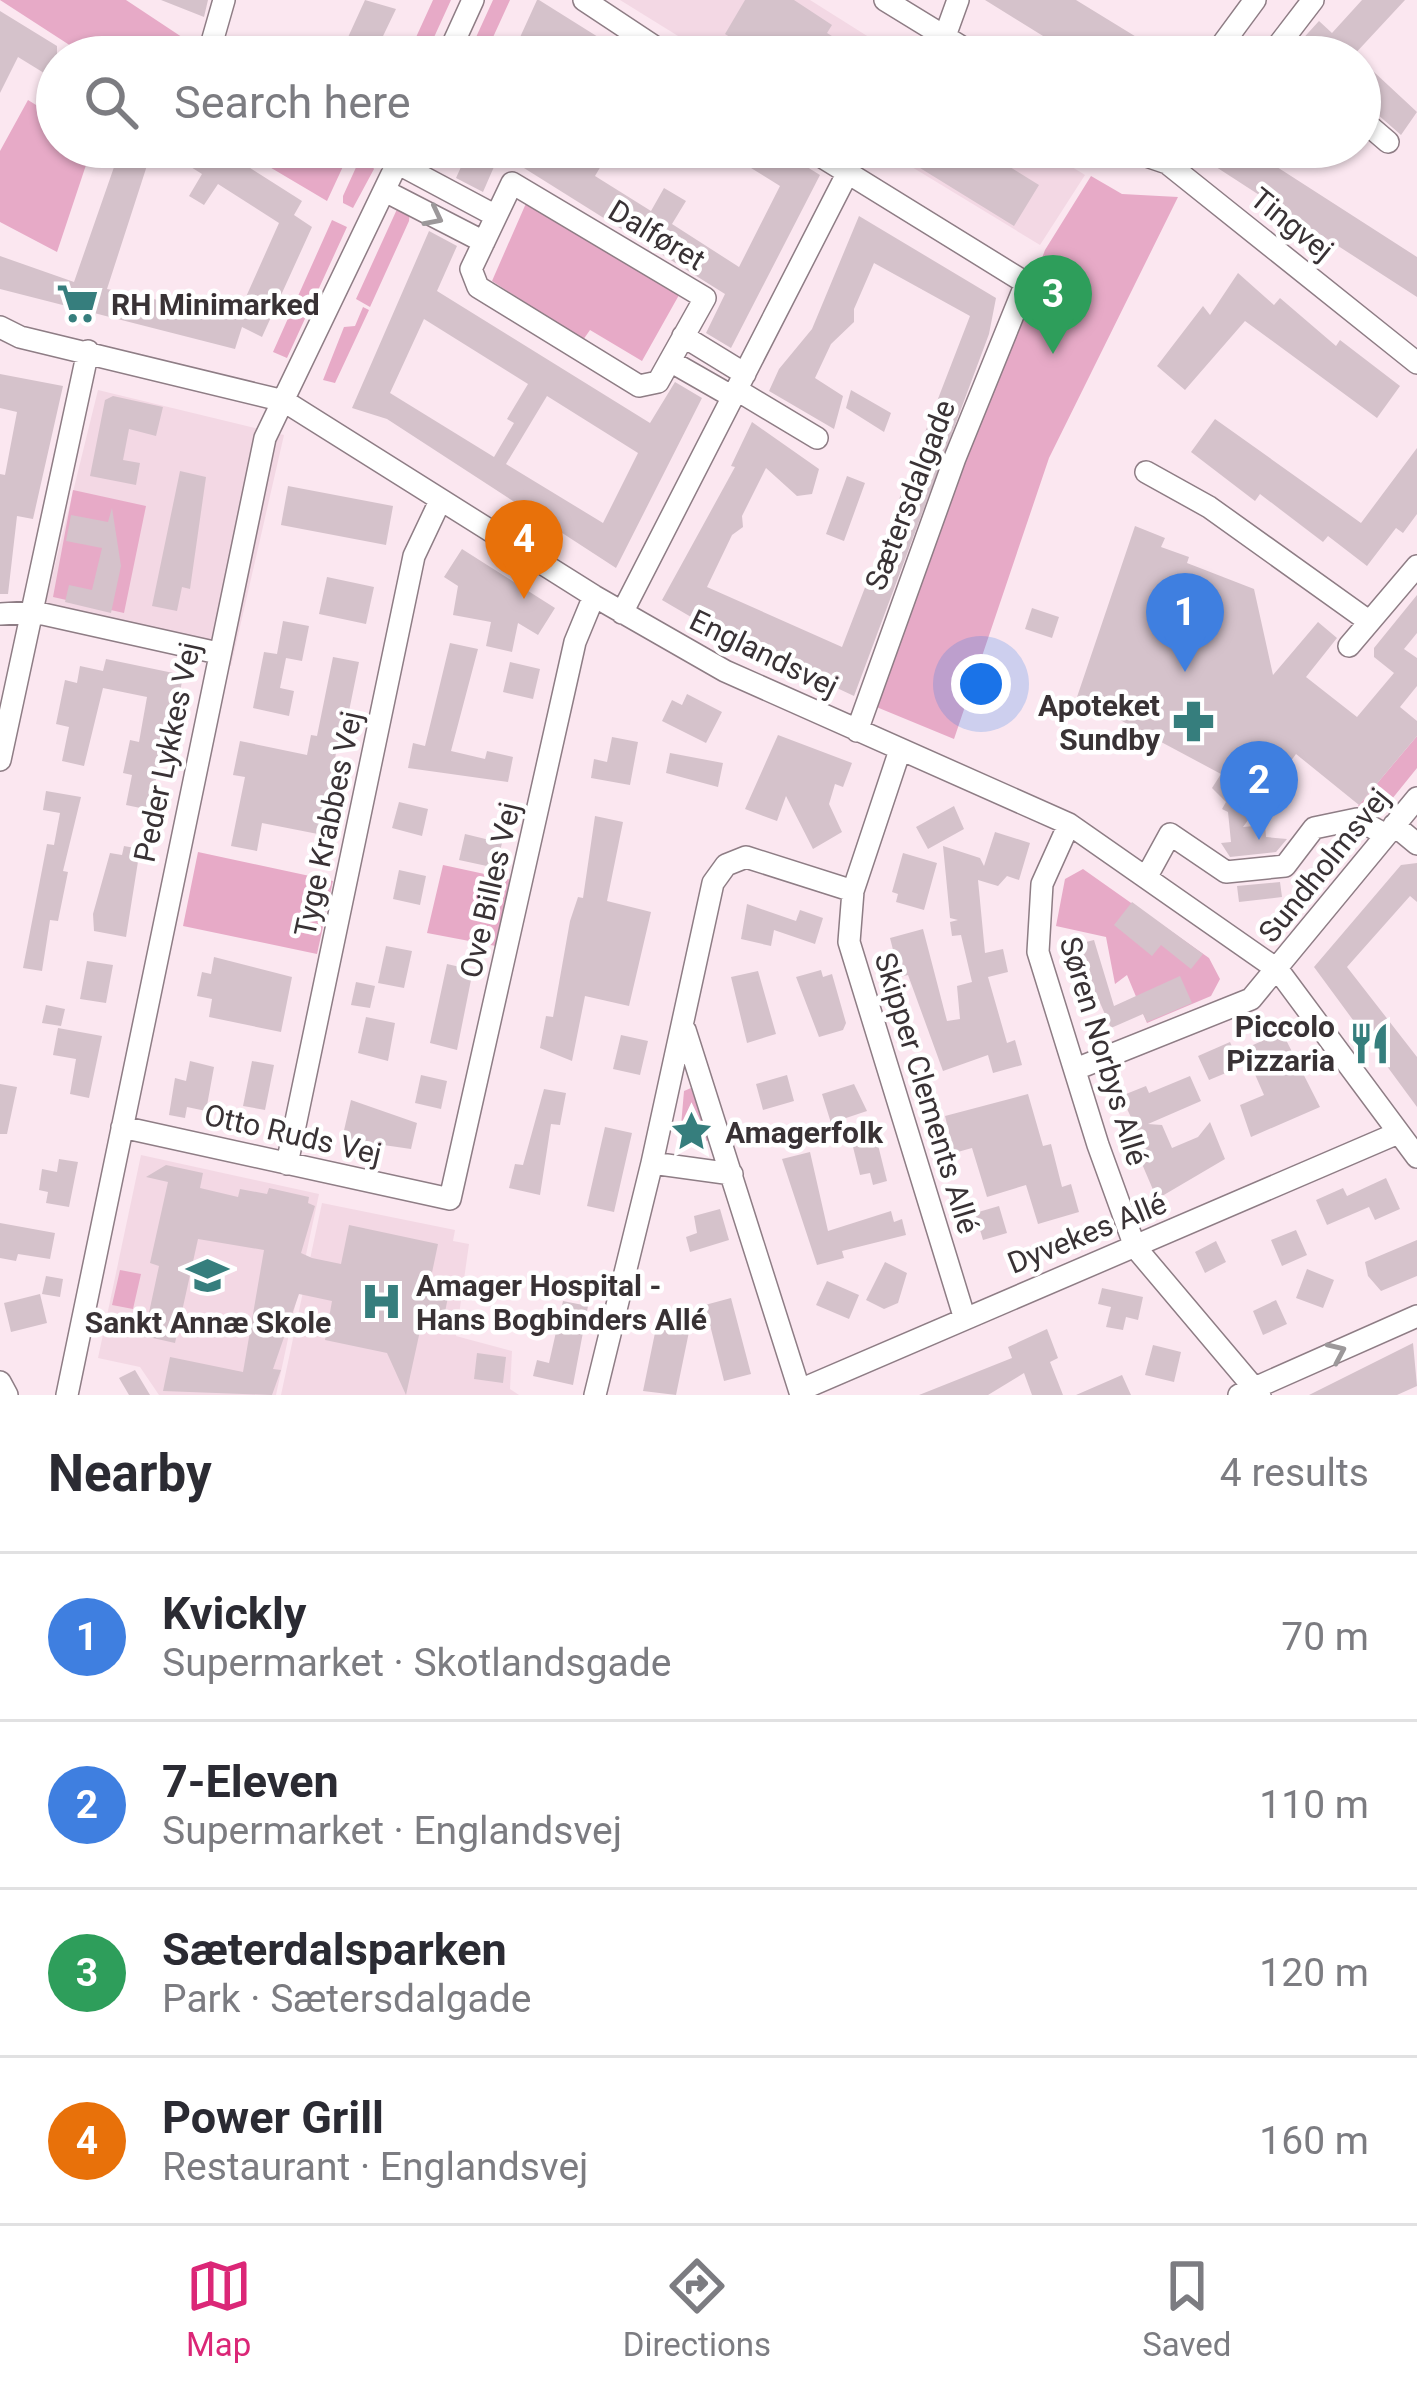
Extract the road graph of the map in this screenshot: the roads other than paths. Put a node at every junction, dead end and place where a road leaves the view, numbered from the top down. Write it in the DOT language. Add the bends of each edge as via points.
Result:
graph roads {
  1 [pos="224,0"];
  2 [pos="472,0"];
  3 [pos="584,0"];
  4 [pos="885,0"];
  5 [pos="958,0"];
  6 [pos="1255,0"];
  7 [pos="1313,0"];
  8 [pos="213,36"];
  9 [pos="456,36"];
  10 [pos="638,36"];
  11 [pos="945,36"];
  12 [pos="1228,36"];
  13 [pos="1285,36"];
  14 [pos="1381,136"];
  15 [pos="1388,142"];
  16 [pos="396,168"];
  17 [pos="420,168"];
  18 [pos="838,168"];
  19 [pos="1186,168"];
  20 [pos="847,174"];
  21 [pos="385,191"];
  22 [pos="496,216"];
  23 [pos="484,242"];
  24 [pos="0,327"];
  25 [pos="683,336"];
  26 [pos="88,351"];
  27 [pos="670,361"];
  28 [pos="1417,363"];
  29 [pos="738,387"];
  30 [pos="284,401"];
  31 [pos="817,438"];
  32 [pos="1146,472"];
  33 [pos="440,501"];
  34 [pos="1417,566"];
  35 [pos="594,596"];
  36 [pos="34,612"];
  37 [pos="622,613"];
  38 [pos="0,614"];
  39 [pos="1367,620"];
  40 [pos="1348,646"];
  41 [pos="218,652"];
  42 [pos="856,731"];
  43 [pos="900,750"];
  44 [pos="0,760"];
  45 [pos="1417,798"];
  46 [pos="1070,824"];
  47 [pos="1390,830"];
  48 [pos="1417,844"];
  49 [pos="1147,876"];
  50 [pos="853,891"];
  51 [pos="1278,970"];
  52 [pos="683,1026"];
  53 [pos="1076,1069"];
  54 [pos="122,1126"];
  55 [pos="1399,1133"];
  56 [pos="1417,1157"];
  57 [pos="652,1163"];
  58 [pos="287,1164"];
  59 [pos="732,1174"];
  60 [pos="450,1199"];
  61 [pos="1135,1247"];
  62 [pos="964,1316"];
  63 [pos="1417,1316"];
  64 [pos="0,1382"];
  65 [pos="1252,1392"];
  66 [pos="801,1393"];
  67 [pos="7,1395"];
  68 [pos="67,1395"];
  69 [pos="595,1395"];
  1 -- 8 [label="street"];
  2 -- 9 [label="street"];
  3 -- 10 [label="street"];
  4 -- 11 [label="street"];
  5 -- 11 [label="street"];
  6 -- 12 [label="street"];
  7 -- 13 [label="street"];
  14 -- 15 [label="street"];
  16 -- 21 [label="street, Peder Lykkes Vej"];
  17 -- 22 [label="street"];
  18 -- 20 [label="street"];
  19 -- 28 [label="street, Tingvej"];
  20 -- 29 [label="street"];
  20 -- 42 [label="street, Sætersdalgade" via="1026,283"];
  21 -- 23 [label="street, one-way"];
  21 -- 30 [label="street, Peder Lykkes Vej"];
  22 -- 23 [label="street"];
  22 -- 25 [label="street, Dalføret" via="512,183 705,298"];
  23 -- 27 [label="street" via="471,269 478,287 638,386 658,382"];
  24 -- 26 [label="street, Englandsvej"];
  25 -- 27 [label="street, Dalføret"];
  25 -- 29 [label="street"];
  26 -- 30 [label="street, Englandsvej"];
  26 -- 36 [label="street"];
  27 -- 29 [label="street"];
  29 -- 31 [label="street"];
  29 -- 37 [label="street"];
  30 -- 33 [label="street, Englandsvej"];
  30 -- 41 [label="street, Peder Lykkes Vej" via="265,437"];
  32 -- 39 [label="street"];
  33 -- 35 [label="street, Englandsvej"];
  33 -- 58 [label="street, Tyge Krabbes Vej" via="414,556"];
  34 -- 39 [label="street"];
  35 -- 37 [label="street, Englandsvej"];
  35 -- 60 [label="street, Ove Billes Vej" via="575,642"];
  36 -- 38 [label="street"];
  36 -- 41 [label="street"];
  36 -- 44 [label="street"];
  37 -- 42 [label="street, Englandsvej"];
  39 -- 40 [label="street"];
  41 -- 54 [label="street, Peder Lykkes Vej"];
  42 -- 43 [label="street, Englandsvej"];
  43 -- 46 [label="street, Englandsvej"];
  43 -- 50 [label="street, Skipper Clements Allé"];
  45 -- 47 [label="street, Sundholmsvej"];
  46 -- 49 [label="street, Englandsvej"];
  46 -- 53 [label="street, Søren Norbys Allé" via="1042,884 1037,931"];
  47 -- 48 [label="street"];
  47 -- 49 [label="street" via="1357,818 1313,828 1285,866 1226,872 1171,834"];
  47 -- 51 [label="street, Sundholmsvej"];
  49 -- 51 [label="street, Englandsvej"];
  50 -- 52 [label="street" via="746,857 726,866 712,883"];
  50 -- 62 [label="street, Skipper Clements Allé" via="849,942"];
  51 -- 53 [label="street, Sundholmsvej" via="1251,999"];
  51 -- 55 [label="street, Englandsvej"];
  52 -- 57 [label="street"];
  52 -- 59 [label="street"];
  53 -- 61 [label="street, Søren Norbys Allé"];
  54 -- 58 [label="street, Otto Ruds Vej"];
  54 -- 68 [label="street, Peder Lykkes Vej"];
  55 -- 56 [label="street, Englandsvej"];
  55 -- 61 [label="street, Dyvekes Allé"];
  57 -- 59 [label="street"];
  57 -- 69 [label="street"];
  58 -- 60 [label="street, Otto Ruds Vej"];
  59 -- 66 [label="street"];
  61 -- 62 [label="street, Dyvekes Allé"];
  61 -- 65 [label="street, Søren Norbys Allé"];
  62 -- 66 [label="street, Dyvekes Allé"];
  65 -- 63 [label="street, one-way"];
  64 -- 67 [label="street"];
}
